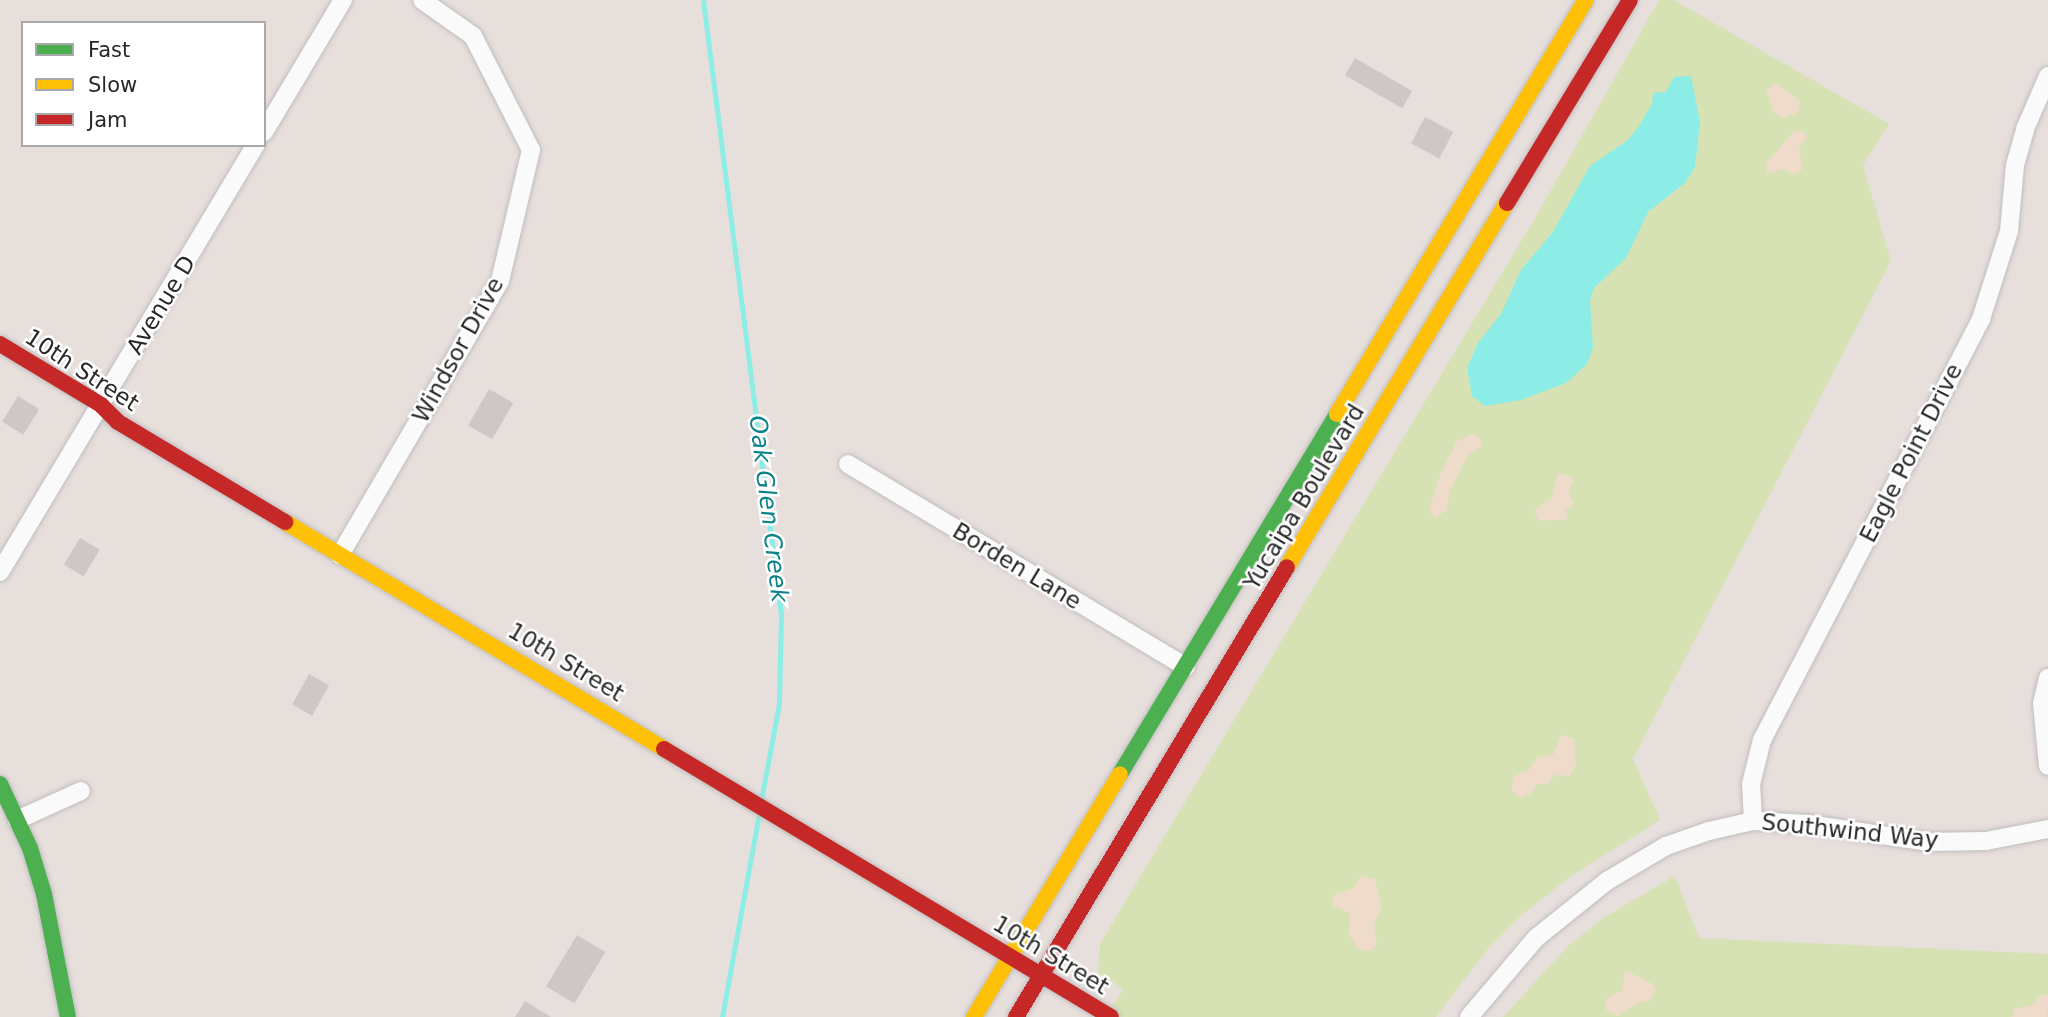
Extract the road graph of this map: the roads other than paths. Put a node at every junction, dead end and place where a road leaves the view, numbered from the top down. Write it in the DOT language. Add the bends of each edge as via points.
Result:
graph roads {
  1 [pos="343,0"];
  2 [pos="422,0"];
  3 [pos="1586,0"];
  4 [pos="1630,0"];
  5 [pos="2048,76"];
  6 [pos="266,129"];
  7 [pos="255,147"];
  8 [pos="0,344"];
  9 [pos="101,405"];
  10 [pos="848,464"];
  11 [pos="340,555"];
  12 [pos="0,572"];
  13 [pos="1186,667"];
  14 [pos="2048,678"];
  15 [pos="2048,766"];
  16 [pos="0,784"];
  17 [pos="81,791"];
  18 [pos="17,820"];
  19 [pos="1753,821"];
  20 [pos="2048,828"];
  21 [pos="1010,958"];
  22 [pos="1041,976"];
  23 [pos="68,1017"];
  24 [pos="974,1017"];
  25 [pos="1016,1017"];
  26 [pos="1111,1017"];
  27 [pos="1469,1017"];
  1 -- 6 [label="street"];
  2 -- 11 [label="street, Windsor Drive" via="472,36 531,150 500,281"];
  3 -- 13 [label="main road, Yucaipa Boulevard"];
  4 -- 22 [label="main road, Yucaipa Boulevard"];
  5 -- 19 [label="street, Eagle Point Drive" via="2019,153 2009,231 1981,319 1762,740 1751,784"];
  7 -- 9 [label="street, Avenue D"];
  8 -- 9 [label="main road, 10th Street"];
  9 -- 11 [label="main road, 10th Street" via="118,422"];
  9 -- 12 [label="street, Avenue D"];
  10 -- 13 [label="street, Borden Lane"];
  11 -- 21 [label="main road, 10th Street"];
  13 -- 21 [label="main road, Yucaipa Boulevard"];
  14 -- 15 [label="street" via="2042,702"];
  16 -- 18 [label="main road"];
  17 -- 18 [label="street"];
  18 -- 23 [label="main road" via="54,928"];
  19 -- 20 [label="street, Southwind Way" via="1808,824 1928,842 1986,841"];
  19 -- 27 [label="street, Southwind Way" via="1666,846 1607,881 1536,938"];
  21 -- 22 [label="main road, 10th Street"];
  21 -- 24 [label="main road, Yucaipa Boulevard"];
  22 -- 25 [label="main road, Yucaipa Boulevard"];
  22 -- 26 [label="main road, 10th Street"];
}
